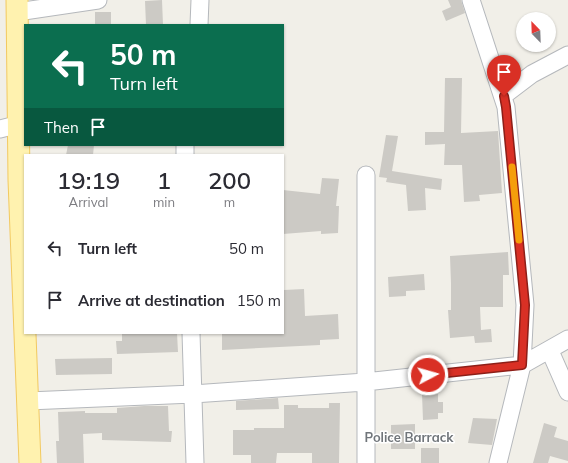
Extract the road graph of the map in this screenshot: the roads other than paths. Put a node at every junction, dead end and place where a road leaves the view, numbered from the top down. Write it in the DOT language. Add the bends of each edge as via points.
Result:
graph roads {
  1 [pos="98,0"];
  2 [pos="200,0"];
  3 [pos="471,0"];
  4 [pos="17,6"];
  5 [pos="199,24"];
  6 [pos="568,55"];
  7 [pos="504,96"];
  8 [pos="10,127"];
  9 [pos="366,175"];
  10 [pos="24,314"];
  11 [pos="25,334"];
  12 [pos="191,334"];
  13 [pos="568,339"];
  14 [pos="550,351"];
  15 [pos="522,365"];
  16 [pos="365,382"];
  17 [pos="568,392"];
  18 [pos="193,394"];
  19 [pos="28,401"];
  20 [pos="30,463"];
  21 [pos="195,463"];
  22 [pos="366,463"];
  23 [pos="498,463"];
  1 -- 4 [label="street"];
  2 -- 5 [label="street"];
  3 -- 7 [label="street"];
  4 -- 8 [label="main road"];
  6 -- 7 [label="street" via="532,74"];
  7 -- 15 [label="street" via="525,305"];
  8 -- 10 [label="main road"];
  9 -- 16 [label="street"];
  11 -- 19 [label="main road"];
  12 -- 18 [label="street"];
  13 -- 14 [label="street"];
  14 -- 15 [label="street"];
  14 -- 17 [label="street"];
  15 -- 16 [label="street"];
  15 -- 23 [label="street"];
  16 -- 18 [label="street"];
  16 -- 22 [label="street"];
  18 -- 19 [label="street"];
  18 -- 21 [label="street"];
  19 -- 20 [label="main road"];
}
